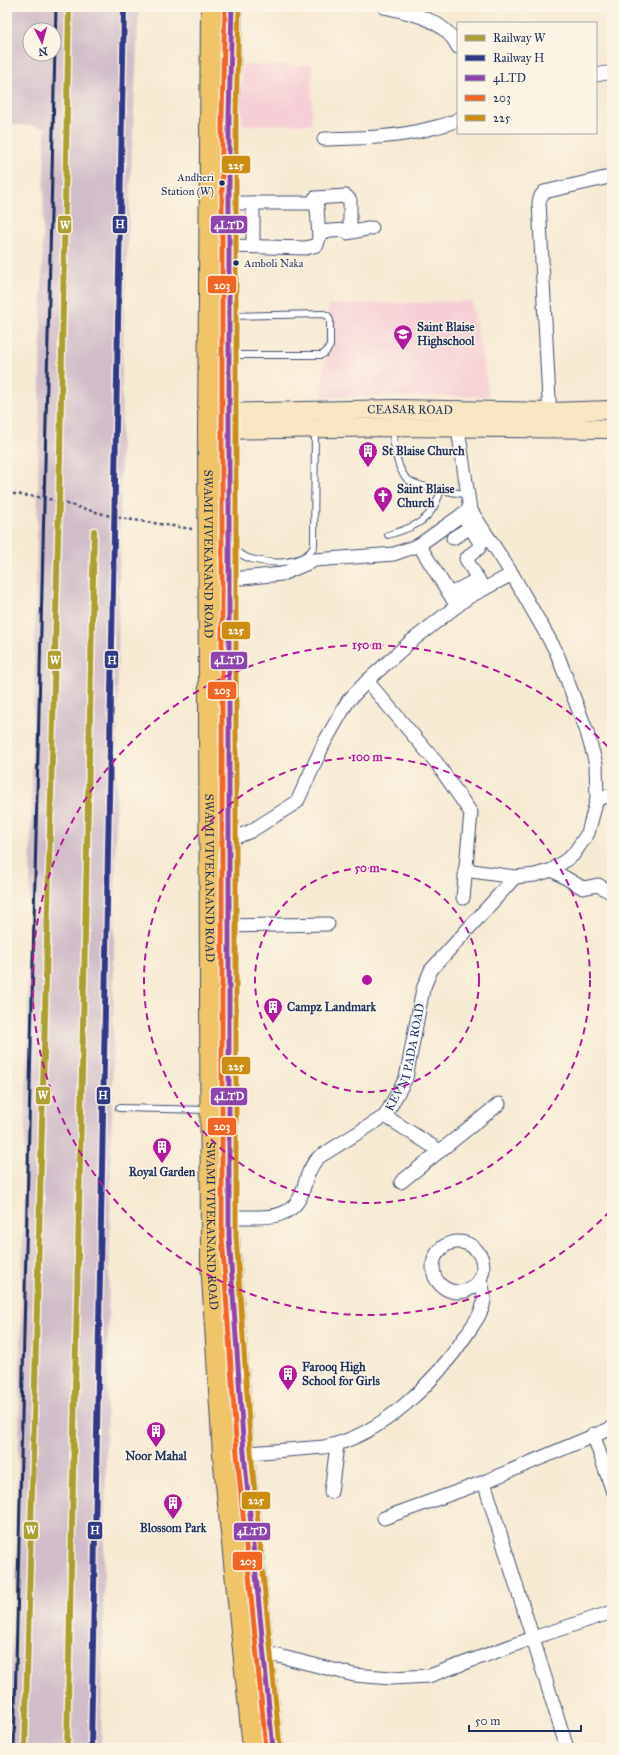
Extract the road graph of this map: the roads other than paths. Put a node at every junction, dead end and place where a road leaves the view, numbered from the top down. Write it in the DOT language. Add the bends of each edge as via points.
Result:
graph roads {
  1 [pos="211,7"];
  2 [pos="232,7"];
  3 [pos="384,7"];
  4 [pos="416,10"];
  5 [pos="457,44"];
  6 [pos="612,72"];
  7 [pos="597,75"];
  8 [pos="457,118"];
  9 [pos="324,139"];
  10 [pos="605,178"];
  11 [pos="229,203"];
  12 [pos="253,203"];
  13 [pos="312,203"];
  14 [pos="372,228"];
  15 [pos="345,230"];
  16 [pos="319,232"];
  17 [pos="229,246"];
  18 [pos="253,246"];
  19 [pos="229,316"];
  20 [pos="230,355"];
  21 [pos="458,410"];
  22 [pos="612,410"];
  23 [pos="550,420"];
  24 [pos="208,421"];
  25 [pos="229,422"];
  26 [pos="394,428"];
  27 [pos="315,429"];
  28 [pos="458,429"];
  29 [pos="612,429"];
  30 [pos="441,489"];
  31 [pos="468,495"];
  32 [pos="466,511"];
  33 [pos="471,528"];
  34 [pos="388,535"];
  35 [pos="453,538"];
  36 [pos="420,544"];
  37 [pos="228,548"];
  38 [pos="512,574"];
  39 [pos="226,580"];
  40 [pos="481,584"];
  41 [pos="450,594"];
  42 [pos="457,606"];
  43 [pos="367,681"];
  44 [pos="612,795"];
  45 [pos="597,799"];
  46 [pos="229,840"];
  47 [pos="465,870"];
  48 [pos="552,870"];
  49 [pos="515,877"];
  50 [pos="612,893"];
  51 [pos="463,898"];
  52 [pos="328,924"];
  53 [pos="229,926"];
  54 [pos="499,1104"];
  55 [pos="118,1108"];
  56 [pos="210,1110"];
  57 [pos="385,1116"];
  58 [pos="440,1151"];
  59 [pos="400,1182"];
  60 [pos="224,1230"];
  61 [pos="480,1280"];
  62 [pos="612,1428"];
  63 [pos="593,1434"];
  64 [pos="336,1445"];
  65 [pos="244,1453"];
  66 [pos="223,1455"];
  67 [pos="484,1482"];
  68 [pos="612,1489"];
  69 [pos="331,1492"];
  70 [pos="384,1518"];
  71 [pos="612,1612"];
  72 [pos="533,1638"];
  73 [pos="243,1652"];
  74 [pos="263,1652"];
  75 [pos="253,1748"];
  76 [pos="273,1748"];
  77 [pos="567,1748"];
  1 -- 24 [label="main road, SWAMI VIVEKANAND ROAD"];
  2 -- 11 [label="main road, SWAMI VIVEKANAND ROAD"];
  3 -- 4 [label="street"];
  4 -- 5 [label="street" via="442,27"];
  6 -- 7 [label="street"];
  8 -- 9 [label="street" via="439,126 389,137"];
  10 -- 23 [label="street" via="544,192 539,202"];
  11 -- 12 [label="street"];
  11 -- 17 [label="main road, SWAMI VIVEKANAND ROAD"];
  12 -- 13 [label="street"];
  12 -- 18 [label="street"];
  13 -- 15 [label="street" via="315,198 346,196 350,200 350,227"];
  13 -- 16 [label="street" via="317,207"];
  14 -- 15 [label="street" via="354,233"];
  15 -- 16 [label="street"];
  16 -- 18 [label="street" via="317,245 306,248"];
  17 -- 18 [label="street"];
  17 -- 19 [label="main road, SWAMI VIVEKANAND ROAD"];
  19 -- 20 [label="main road, SWAMI VIVEKANAND ROAD"];
  19 -- 20 [label="lane" via="324,314 330,320 330,346 321,355"];
  20 -- 25 [label="main road, SWAMI VIVEKANAND ROAD"];
  21 -- 23 [label="main road, CEASAR ROAD"];
  21 -- 25 [label="main road, CEASAR ROAD" via="395,409"];
  21 -- 28 [label="street"];
  22 -- 23 [label="main road, CEASAR ROAD"];
  23 -- 28 [label="main road, CEASAR ROAD"];
  23 -- 29 [label="main road, CEASAR ROAD"];
  24 -- 25 [label="main road"];
  24 -- 39 [label="main road, SWAMI VIVEKANAND ROAD" via="208,532"];
  25 -- 27 [label="main road, CEASAR ROAD"];
  25 -- 37 [label="main road, SWAMI VIVEKANAND ROAD"];
  26 -- 27 [label="main road, CEASAR ROAD"];
  26 -- 28 [label="main road, CEASAR ROAD"];
  26 -- 30 [label="lane" via="398,461 403,475 410,482"];
  27 -- 37 [label="lane" via="312,551 301,559 274,563 250,559"];
  28 -- 31 [label="street"];
  30 -- 31 [label="lane"];
  30 -- 34 [label="lane" via="432,511 424,520 408,529"];
  31 -- 32 [label="street"];
  32 -- 33 [label="street"];
  32 -- 36 [label="street"];
  32 -- 38 [label="street"];
  33 -- 35 [label="street"];
  33 -- 40 [label="street" via="481,546 468,557"];
  36 -- 39 [label="street" via="394,554 315,560 282,574"];
  36 -- 41 [label="street"];
  37 -- 39 [label="main road, SWAMI VIVEKANAND ROAD"];
  38 -- 40 [label="street"];
  38 -- 45 [label="street" via="556,651 587,732 596,764"];
  39 -- 46 [label="main road, SWAMI VIVEKANAND ROAD"];
  39 -- 56 [label="main road, SWAMI VIVEKANAND ROAD"];
  40 -- 41 [label="street"];
  40 -- 42 [label="street"];
  41 -- 42 [label="street"];
  42 -- 43 [label="street" via="409,643"];
  43 -- 46 [label="street" via="348,701 324,743 297,802 251,831"];
  43 -- 47 [label="street" via="436,762 471,814"];
  44 -- 45 [label="street"];
  45 -- 48 [label="street" via="588,833 573,855"];
  46 -- 53 [label="main road, SWAMI VIVEKANAND ROAD"];
  47 -- 49 [label="street"];
  47 -- 51 [label="street"];
  48 -- 49 [label="street"];
  48 -- 50 [label="street" via="583,888 598,885"];
  49 -- 57 [label="street, KEVNI PADA ROAD" via="431,970 423,989 406,1078"];
  52 -- 53 [label="street"];
  53 -- 60 [label="main road, SWAMI VIVEKANAND ROAD"];
  54 -- 58 [label="street"];
  55 -- 56 [label="lane"];
  56 -- 60 [label="main road, SWAMI VIVEKANAND ROAD"];
  57 -- 58 [label="street"];
  57 -- 60 [label="street, KEVNI PADA ROAD" via="318,1157 312,1164 300,1200 288,1212"];
  58 -- 59 [label="street"];
  60 -- 65 [label="main road, SWAMI VIVEKANAND ROAD"];
  60 -- 66 [label="main road, SWAMI VIVEKANAND ROAD" via="210,1262"];
  61 -- 64 [label="street" via="484,1300 482,1310 458,1349 434,1377 381,1422"];
  62 -- 63 [label="street"];
  63 -- 67 [label="street"];
  63 -- 68 [label="street"];
  64 -- 65 [label="street"];
  64 -- 69 [label="street"];
  65 -- 66 [label="street"];
  65 -- 74 [label="main road, SWAMI VIVEKANAND ROAD"];
  66 -- 73 [label="main road, SWAMI VIVEKANAND ROAD"];
  67 -- 70 [label="street"];
  67 -- 72 [label="street"];
  71 -- 72 [label="street"];
  72 -- 74 [label="street" via="429,1676 392,1678 354,1675"];
  72 -- 77 [label="street"];
  73 -- 74 [label="street"];
  73 -- 75 [label="main road, SWAMI VIVEKANAND ROAD"];
  74 -- 76 [label="main road, SWAMI VIVEKANAND ROAD"];
}
